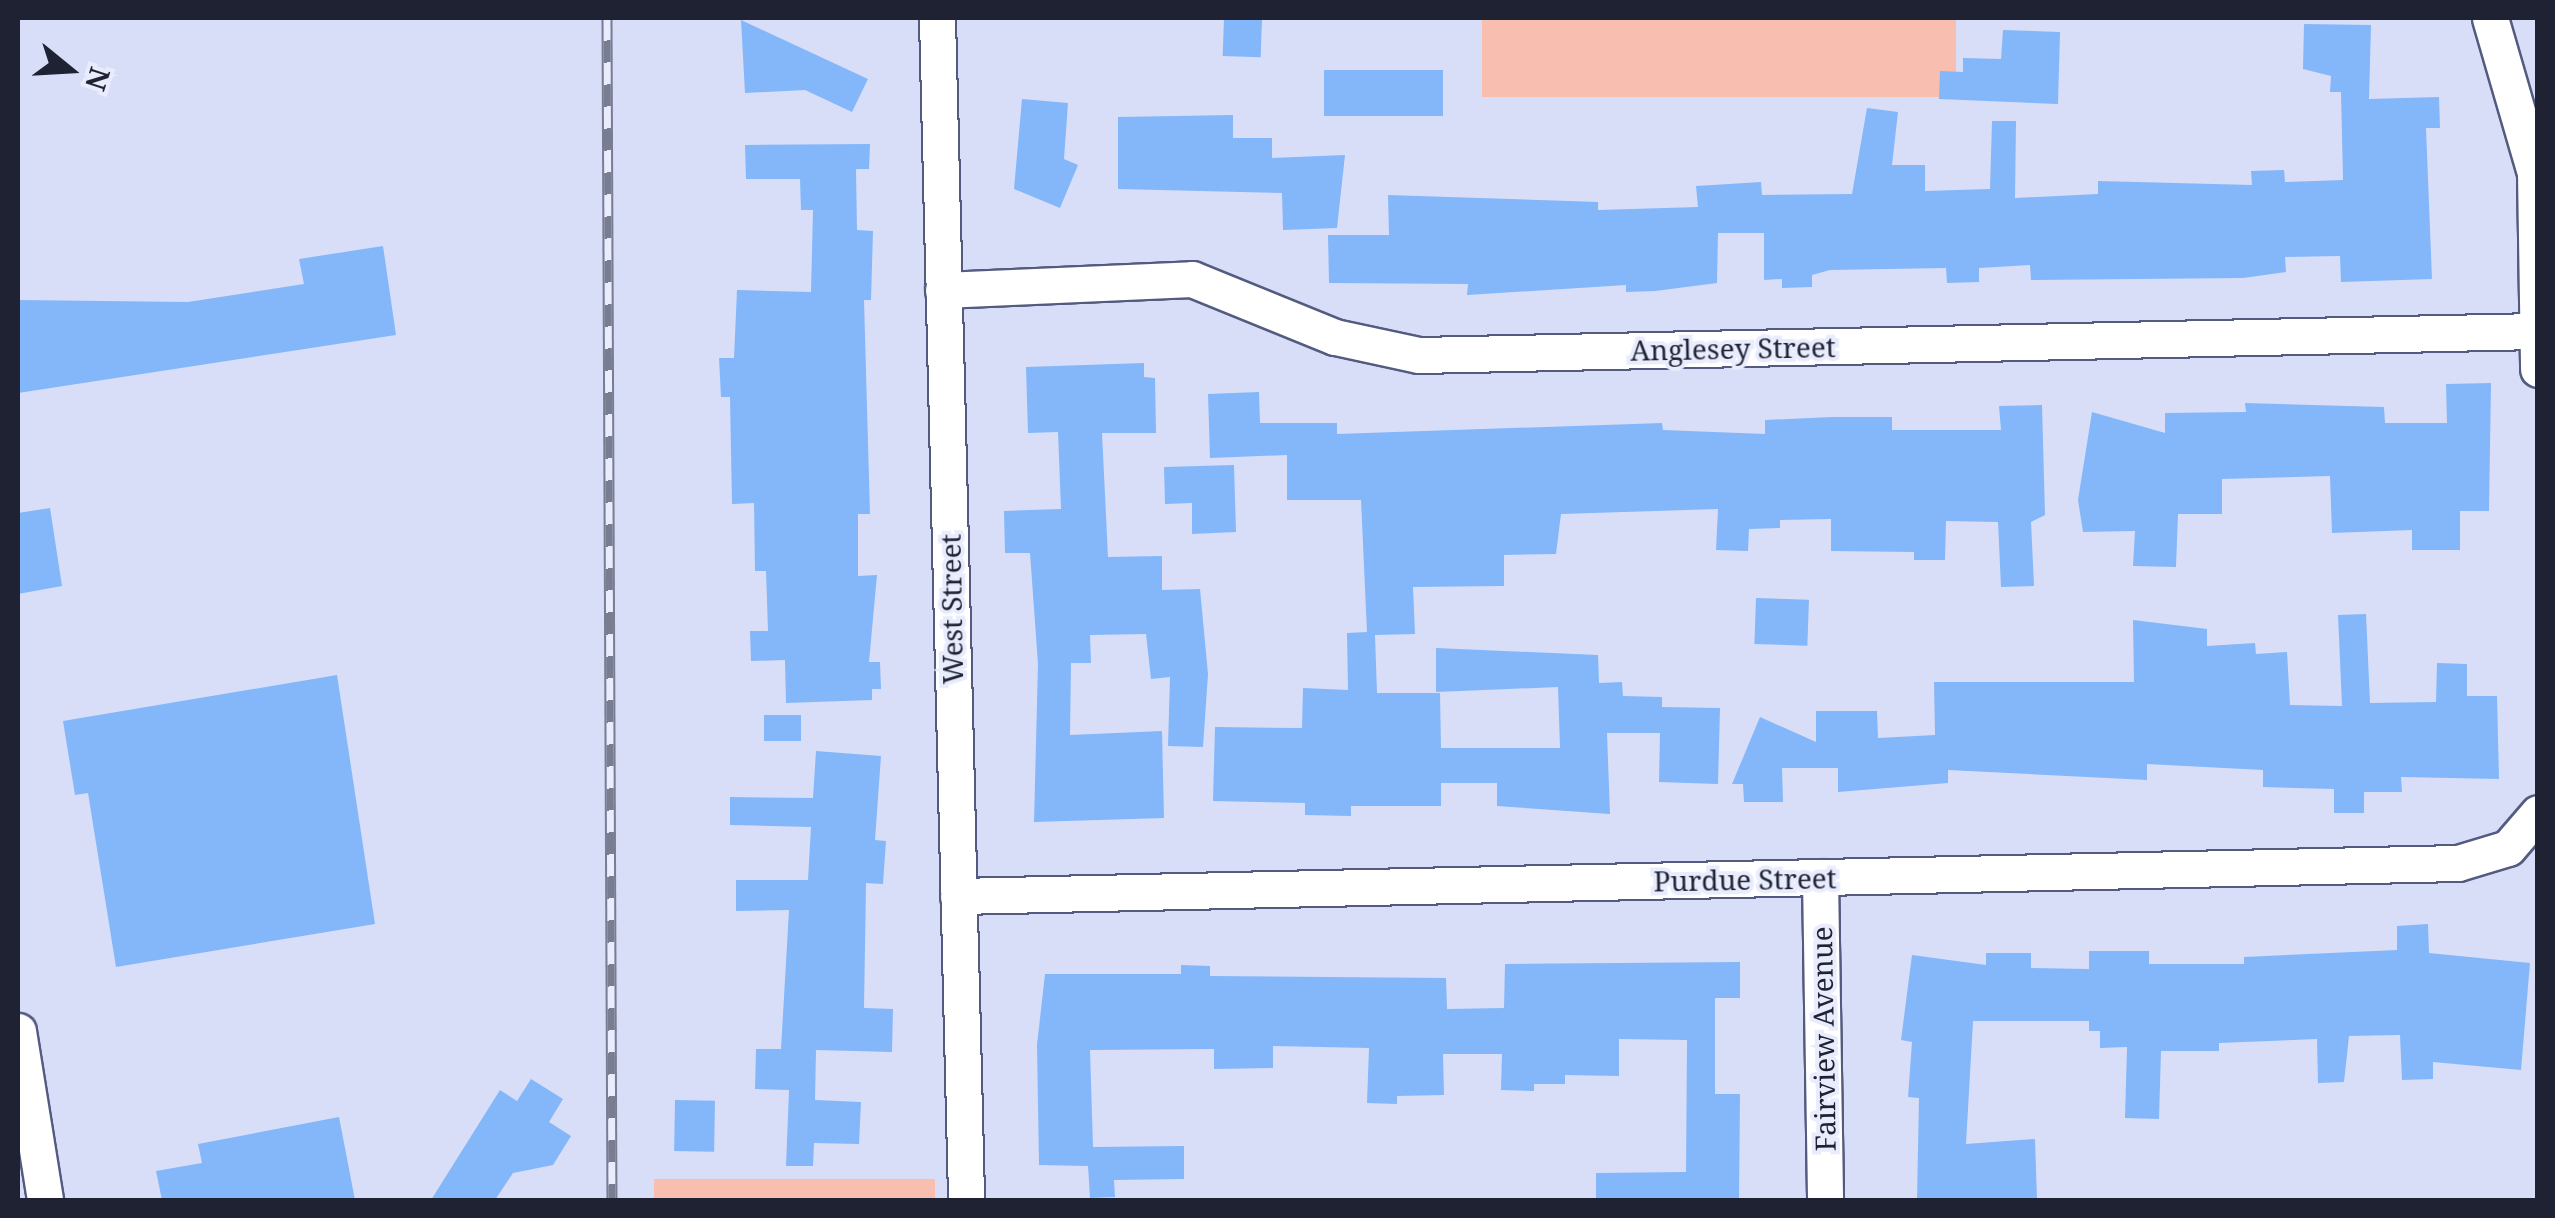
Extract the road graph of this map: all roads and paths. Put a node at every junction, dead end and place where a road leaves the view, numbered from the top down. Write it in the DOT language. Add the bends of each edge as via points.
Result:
graph roads {
  1 [pos="937,18"];
  2 [pos="2490,18"];
  3 [pos="942,290"];
  4 [pos="2537,331"];
  5 [pos="2538,370"];
  6 [pos="2531,824"];
  7 [pos="1820,878"];
  8 [pos="958,896"];
  9 [pos="18,1030"];
  10 [pos="45,1200"];
  11 [pos="966,1200"];
  12 [pos="1826,1200"];
  1 -- 3 [label="street, West Street"];
  2 -- 4 [label="street" via="2535,173"];
  3 -- 4 [label="street, Anglesey Street" via="1192,279 1336,336 1419,355"];
  3 -- 8 [label="street, West Street"];
  4 -- 5 [label="street"];
  6 -- 7 [label="street, Purdue Street" via="2487,858 2458,864"];
  7 -- 8 [label="street, Purdue Street"];
  7 -- 12 [label="street, Fairview Avenue"];
  8 -- 11 [label="street, West Street"];
  9 -- 10 [label="street"];
}
